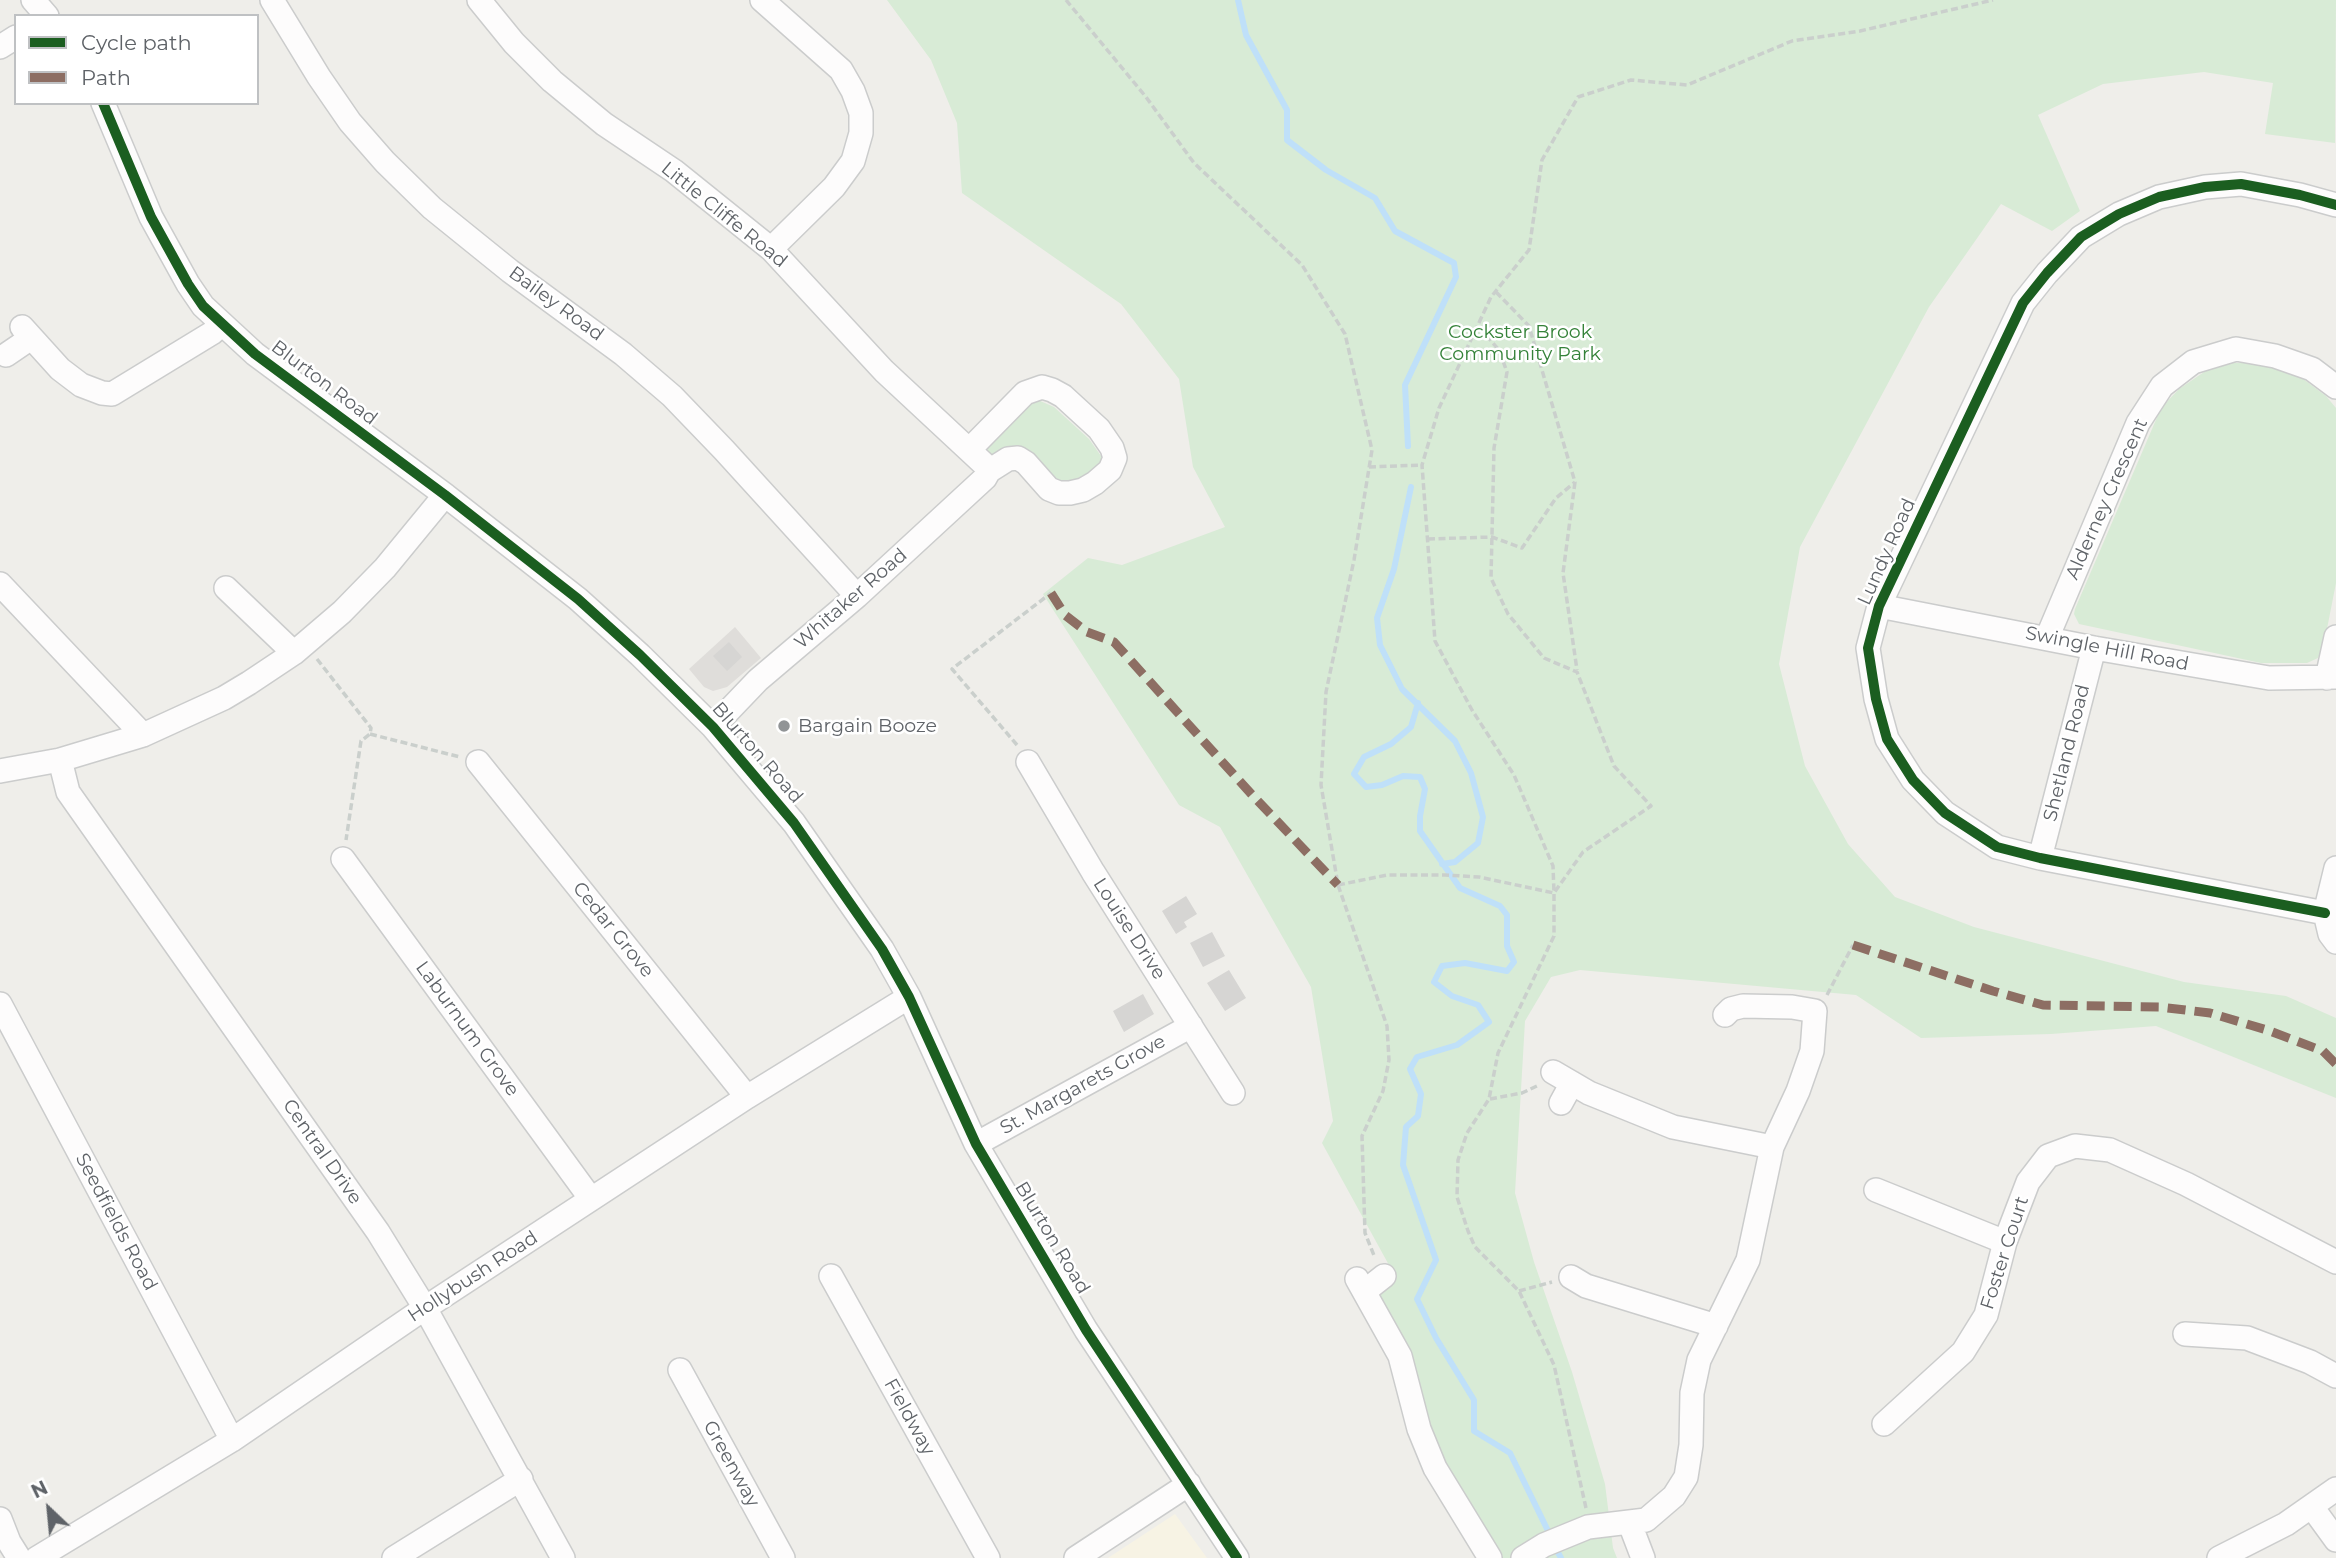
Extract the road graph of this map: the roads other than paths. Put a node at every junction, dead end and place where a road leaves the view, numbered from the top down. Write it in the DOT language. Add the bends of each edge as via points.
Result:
graph roads {
  1 [pos="272,0"];
  2 [pos="479,0"];
  3 [pos="762,0"];
  4 [pos="104,105"];
  5 [pos="2336,205"];
  6 [pos="771,249"];
  7 [pos="222,324"];
  8 [pos="6,355"];
  9 [pos="2336,387"];
  10 [pos="969,450"];
  11 [pos="989,471"];
  12 [pos="445,495"];
  13 [pos="0,584"];
  14 [pos="226,588"];
  15 [pos="857,596"];
  16 [pos="1879,606"];
  17 [pos="2336,637"];
  18 [pos="2047,638"];
  19 [pos="300,648"];
  20 [pos="2094,648"];
  21 [pos="2332,678"];
  22 [pos="713,727"];
  23 [pos="143,735"];
  24 [pos="60,760"];
  25 [pos="478,762"];
  26 [pos="1028,762"];
  27 [pos="0,771"];
  28 [pos="2040,858"];
  29 [pos="343,859"];
  30 [pos="2336,868"];
  31 [pos="2325,913"];
  32 [pos="2336,942"];
  33 [pos="909,997"];
  34 [pos="0,1004"];
  35 [pos="1725,1016"];
  36 [pos="1191,1027"];
  37 [pos="1233,1093"];
  38 [pos="747,1097"];
  39 [pos="1561,1103"];
  40 [pos="976,1144"];
  41 [pos="1772,1147"];
  42 [pos="1876,1190"];
  43 [pos="591,1199"];
  44 [pos="2005,1242"];
  45 [pos="2336,1262"];
  46 [pos="831,1276"];
  47 [pos="1384,1276"];
  48 [pos="1578,1288"];
  49 [pos="425,1308"];
  50 [pos="1716,1326"];
  51 [pos="2185,1334"];
  52 [pos="680,1370"];
  53 [pos="2336,1376"];
  54 [pos="1884,1424"];
  55 [pos="232,1440"];
  56 [pos="521,1479"];
  57 [pos="1189,1484"];
  58 [pos="2336,1489"];
  59 [pos="2312,1507"];
  60 [pos="0,1520"];
  61 [pos="1630,1524"];
  62 [pos="2336,1540"];
  63 [pos="19,1558"];
  64 [pos="37,1558"];
  65 [pos="394,1558"];
  66 [pos="563,1558"];
  67 [pos="783,1558"];
  68 [pos="988,1558"];
  69 [pos="1076,1558"];
  70 [pos="1237,1558"];
  71 [pos="1490,1558"];
  72 [pos="1524,1558"];
  73 [pos="1643,1558"];
  74 [pos="2219,1558"];
  1 -- 15 [label="street, Bailey Road" via="350,122 385,162 432,208 672,396"];
  2 -- 6 [label="street, Little Cliffe Road" via="552,81"];
  3 -- 6 [label="street" via="841,70 861,113 853,161 834,187"];
  4 -- 7 [label="street, Blurton Road" via="151,217 188,284"];
  5 -- 16 [label="street, Lundy Road" via="2241,184 2205,187 2159,197 2081,237 2023,303"];
  6 -- 10 [label="street, Little Cliffe Road" via="884,371"];
  7 -- 8 [label="street" via="112,394 81,385 26,332"];
  7 -- 12 [label="street, Blurton Road" via="255,354"];
  9 -- 18 [label="street, Alderney Crescent" via="2312,369 2236,349 2193,362 2162,386 2138,423"];
  10 -- 11 [label="street, Little Cliffe Road"];
  10 -- 11 [label="street" via="1025,393 1042,387 1063,396 1099,429 1115,458 1110,470 1095,483 1070,493 1049,489 1018,458"];
  11 -- 15 [label="street, Whitaker Road"];
  12 -- 19 [label="street" via="385,568"];
  12 -- 22 [label="street, Blurton Road" via="578,599"];
  13 -- 23 [label="street"];
  14 -- 19 [label="street"];
  15 -- 22 [label="street, Whitaker Road" via="758,680"];
  16 -- 18 [label="street, Swingle Hill Road"];
  16 -- 28 [label="street, Lundy Road" via="1868,648 1876,699 1887,739 1913,780 1969,831 1997,847"];
  17 -- 21 [label="street"];
  18 -- 20 [label="street, Swingle Hill Road"];
  19 -- 23 [label="street" via="224,698"];
  20 -- 21 [label="street, Swingle Hill Road" via="2269,678"];
  20 -- 28 [label="street, Shetland Road"];
  22 -- 33 [label="street, Blurton Road" via="794,823 882,949"];
  23 -- 24 [label="street"];
  24 -- 27 [label="street"];
  24 -- 49 [label="street, Central Drive" via="68,793 370,1221"];
  25 -- 38 [label="street, Cedar Grove"];
  26 -- 36 [label="street, Louise Drive"];
  28 -- 31 [label="street, Lundy Road"];
  29 -- 43 [label="street, Laburnum Grove"];
  30 -- 31 [label="street"];
  31 -- 32 [label="street"];
  33 -- 38 [label="street, Hollybush Road"];
  33 -- 40 [label="street, Blurton Road"];
  34 -- 55 [label="street, Seedfields Road"];
  35 -- 41 [label="street" via="1743,1006 1815,1011 1812,1051"];
  36 -- 37 [label="street, Louise Drive"];
  36 -- 40 [label="street, St. Margarets Grove"];
  38 -- 43 [label="street, Hollybush Road"];
  39 -- 41 [label="street" via="1563,1078 1673,1127"];
  40 -- 57 [label="street, Blurton Road" via="1086,1330"];
  41 -- 50 [label="street" via="1748,1260"];
  42 -- 44 [label="street"];
  43 -- 49 [label="street, Hollybush Road"];
  44 -- 45 [label="street, Foster Court" via="2028,1182 2048,1156 2075,1146 2110,1150"];
  44 -- 54 [label="street, Foster Court" via="1986,1315 1963,1352"];
  46 -- 68 [label="street, Fieldway"];
  47 -- 71 [label="street" via="1361,1285 1400,1356 1430,1459"];
  48 -- 50 [label="street"];
  49 -- 55 [label="street, Hollybush Road"];
  49 -- 56 [label="street, Central Drive"];
  50 -- 61 [label="street" via="1699,1360 1692,1393 1686,1478 1674,1496 1646,1520"];
  51 -- 53 [label="street" via="2248,1338"];
  52 -- 67 [label="street, Greenway"];
  55 -- 64 [label="street, Hollybush Road"];
  56 -- 65 [label="street"];
  56 -- 66 [label="street, Central Drive"];
  57 -- 69 [label="street"];
  57 -- 70 [label="street, Blurton Road"];
  58 -- 59 [label="street"];
  59 -- 62 [label="street"];
  59 -- 74 [label="street"];
  60 -- 63 [label="street"];
  61 -- 72 [label="street" via="1588,1527"];
  61 -- 73 [label="street"];
}
